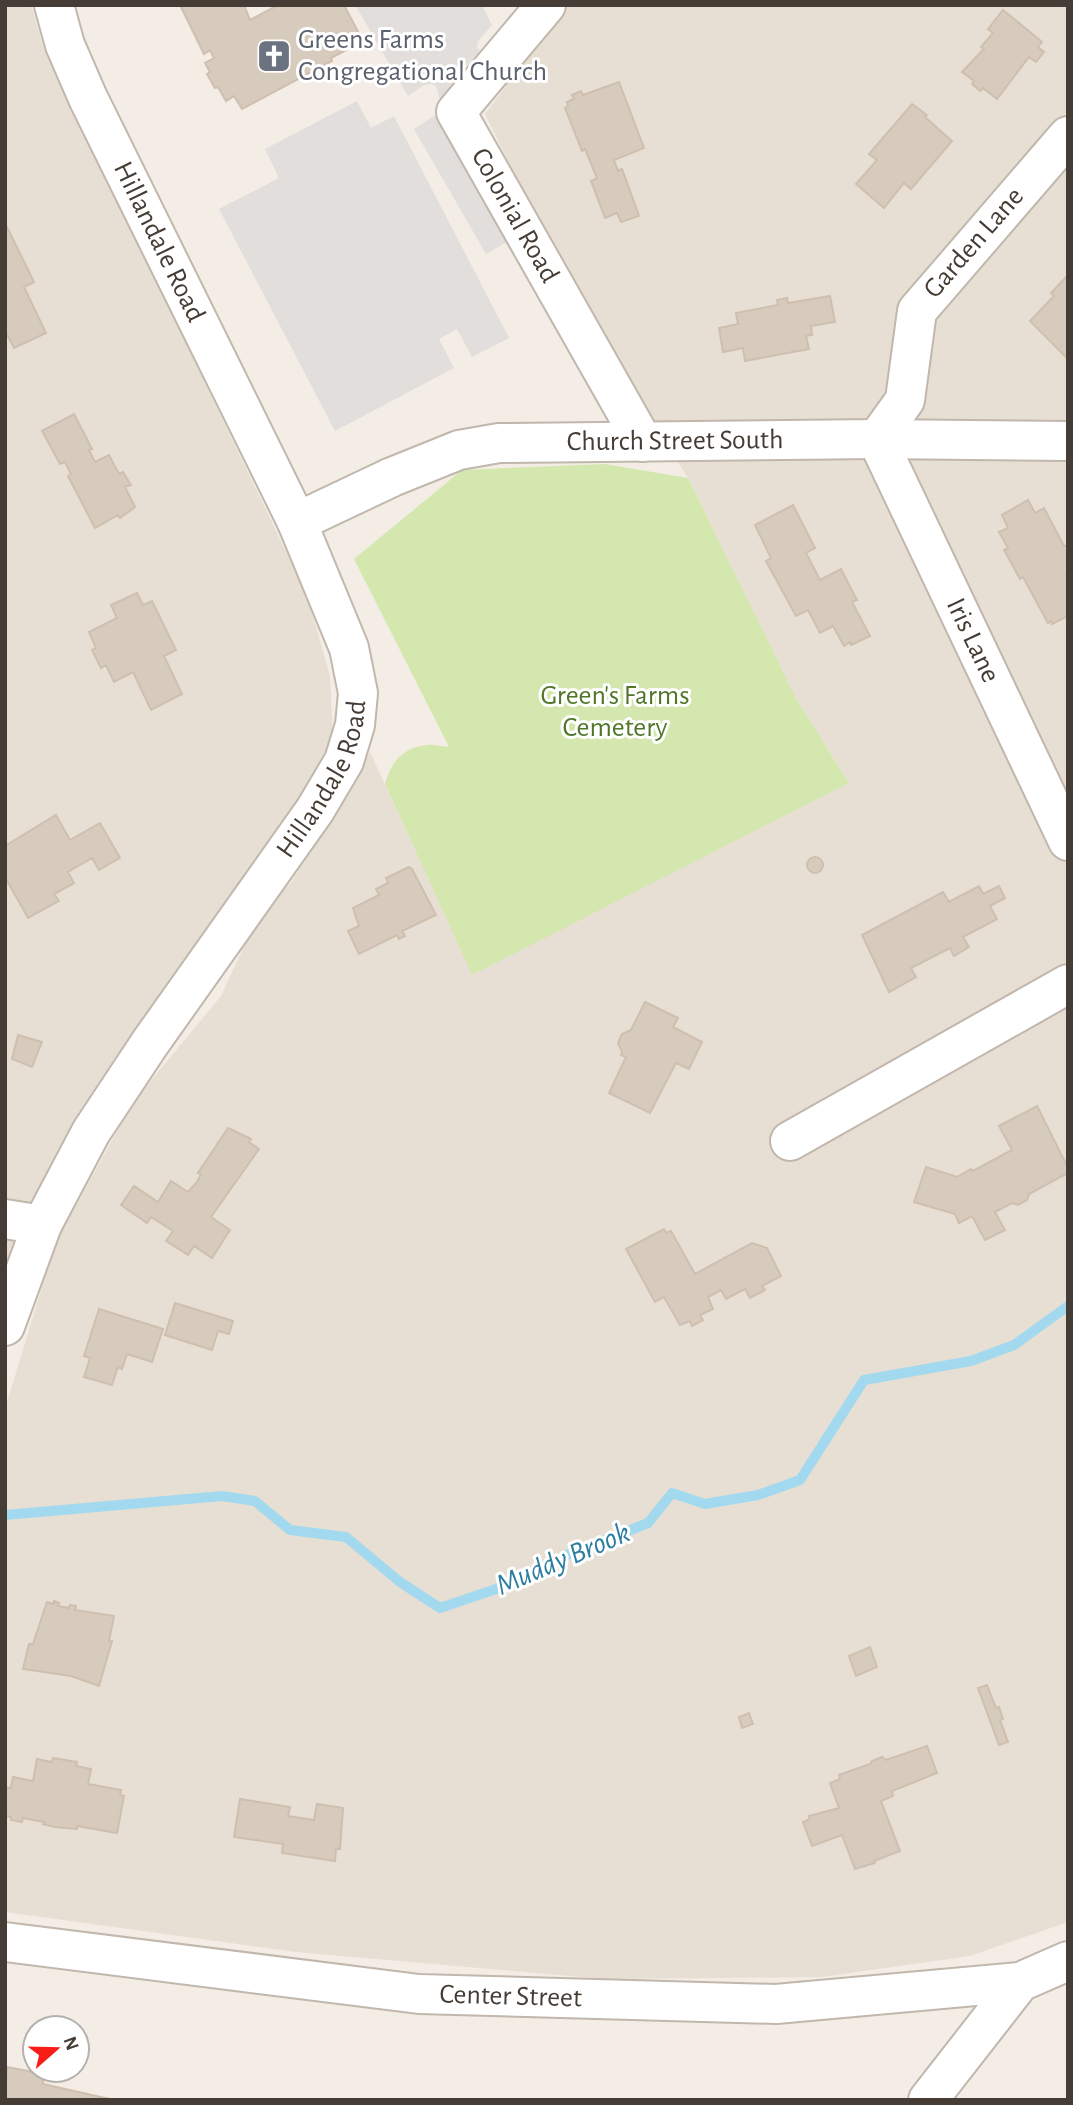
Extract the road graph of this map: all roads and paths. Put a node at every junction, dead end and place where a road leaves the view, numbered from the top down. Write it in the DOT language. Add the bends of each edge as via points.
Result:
graph roads {
  1 [pos="54,5"];
  2 [pos="546,5"];
  3 [pos="1068,136"];
  4 [pos="877,439"];
  5 [pos="1068,441"];
  6 [pos="643,442"];
  7 [pos="297,522"];
  8 [pos="1068,841"];
  9 [pos="1068,984"];
  10 [pos="790,1141"];
  11 [pos="23,1222"];
  12 [pos="5,1326"];
  13 [pos="5,1942"];
  14 [pos="1068,1961"];
  15 [pos="1020,1982"];
  16 [pos="928,2100"];
  1 -- 7 [label="street, Hillandale Road" via="88,98"];
  2 -- 6 [label="street, Colonial Road" via="456,112"];
  3 -- 4 [label="street, Garden Lane" via="917,311 905,400"];
  4 -- 5 [label="street, Church Street South"];
  4 -- 6 [label="street, Church Street South"];
  4 -- 8 [label="street, Iris Lane"];
  6 -- 7 [label="street, Church Street South" via="499,443 459,450"];
  7 -- 11 [label="street, Hillandale Road" via="349,648 356,681 355,725 344,761 315,810 91,1132"];
  9 -- 10 [label="street"];
  11 -- 12 [label="street, Hillandale Road"];
  13 -- 15 [label="street, Center Street" via="419,1994 776,2004"];
  14 -- 15 [label="street"];
  15 -- 16 [label="street"];
}
